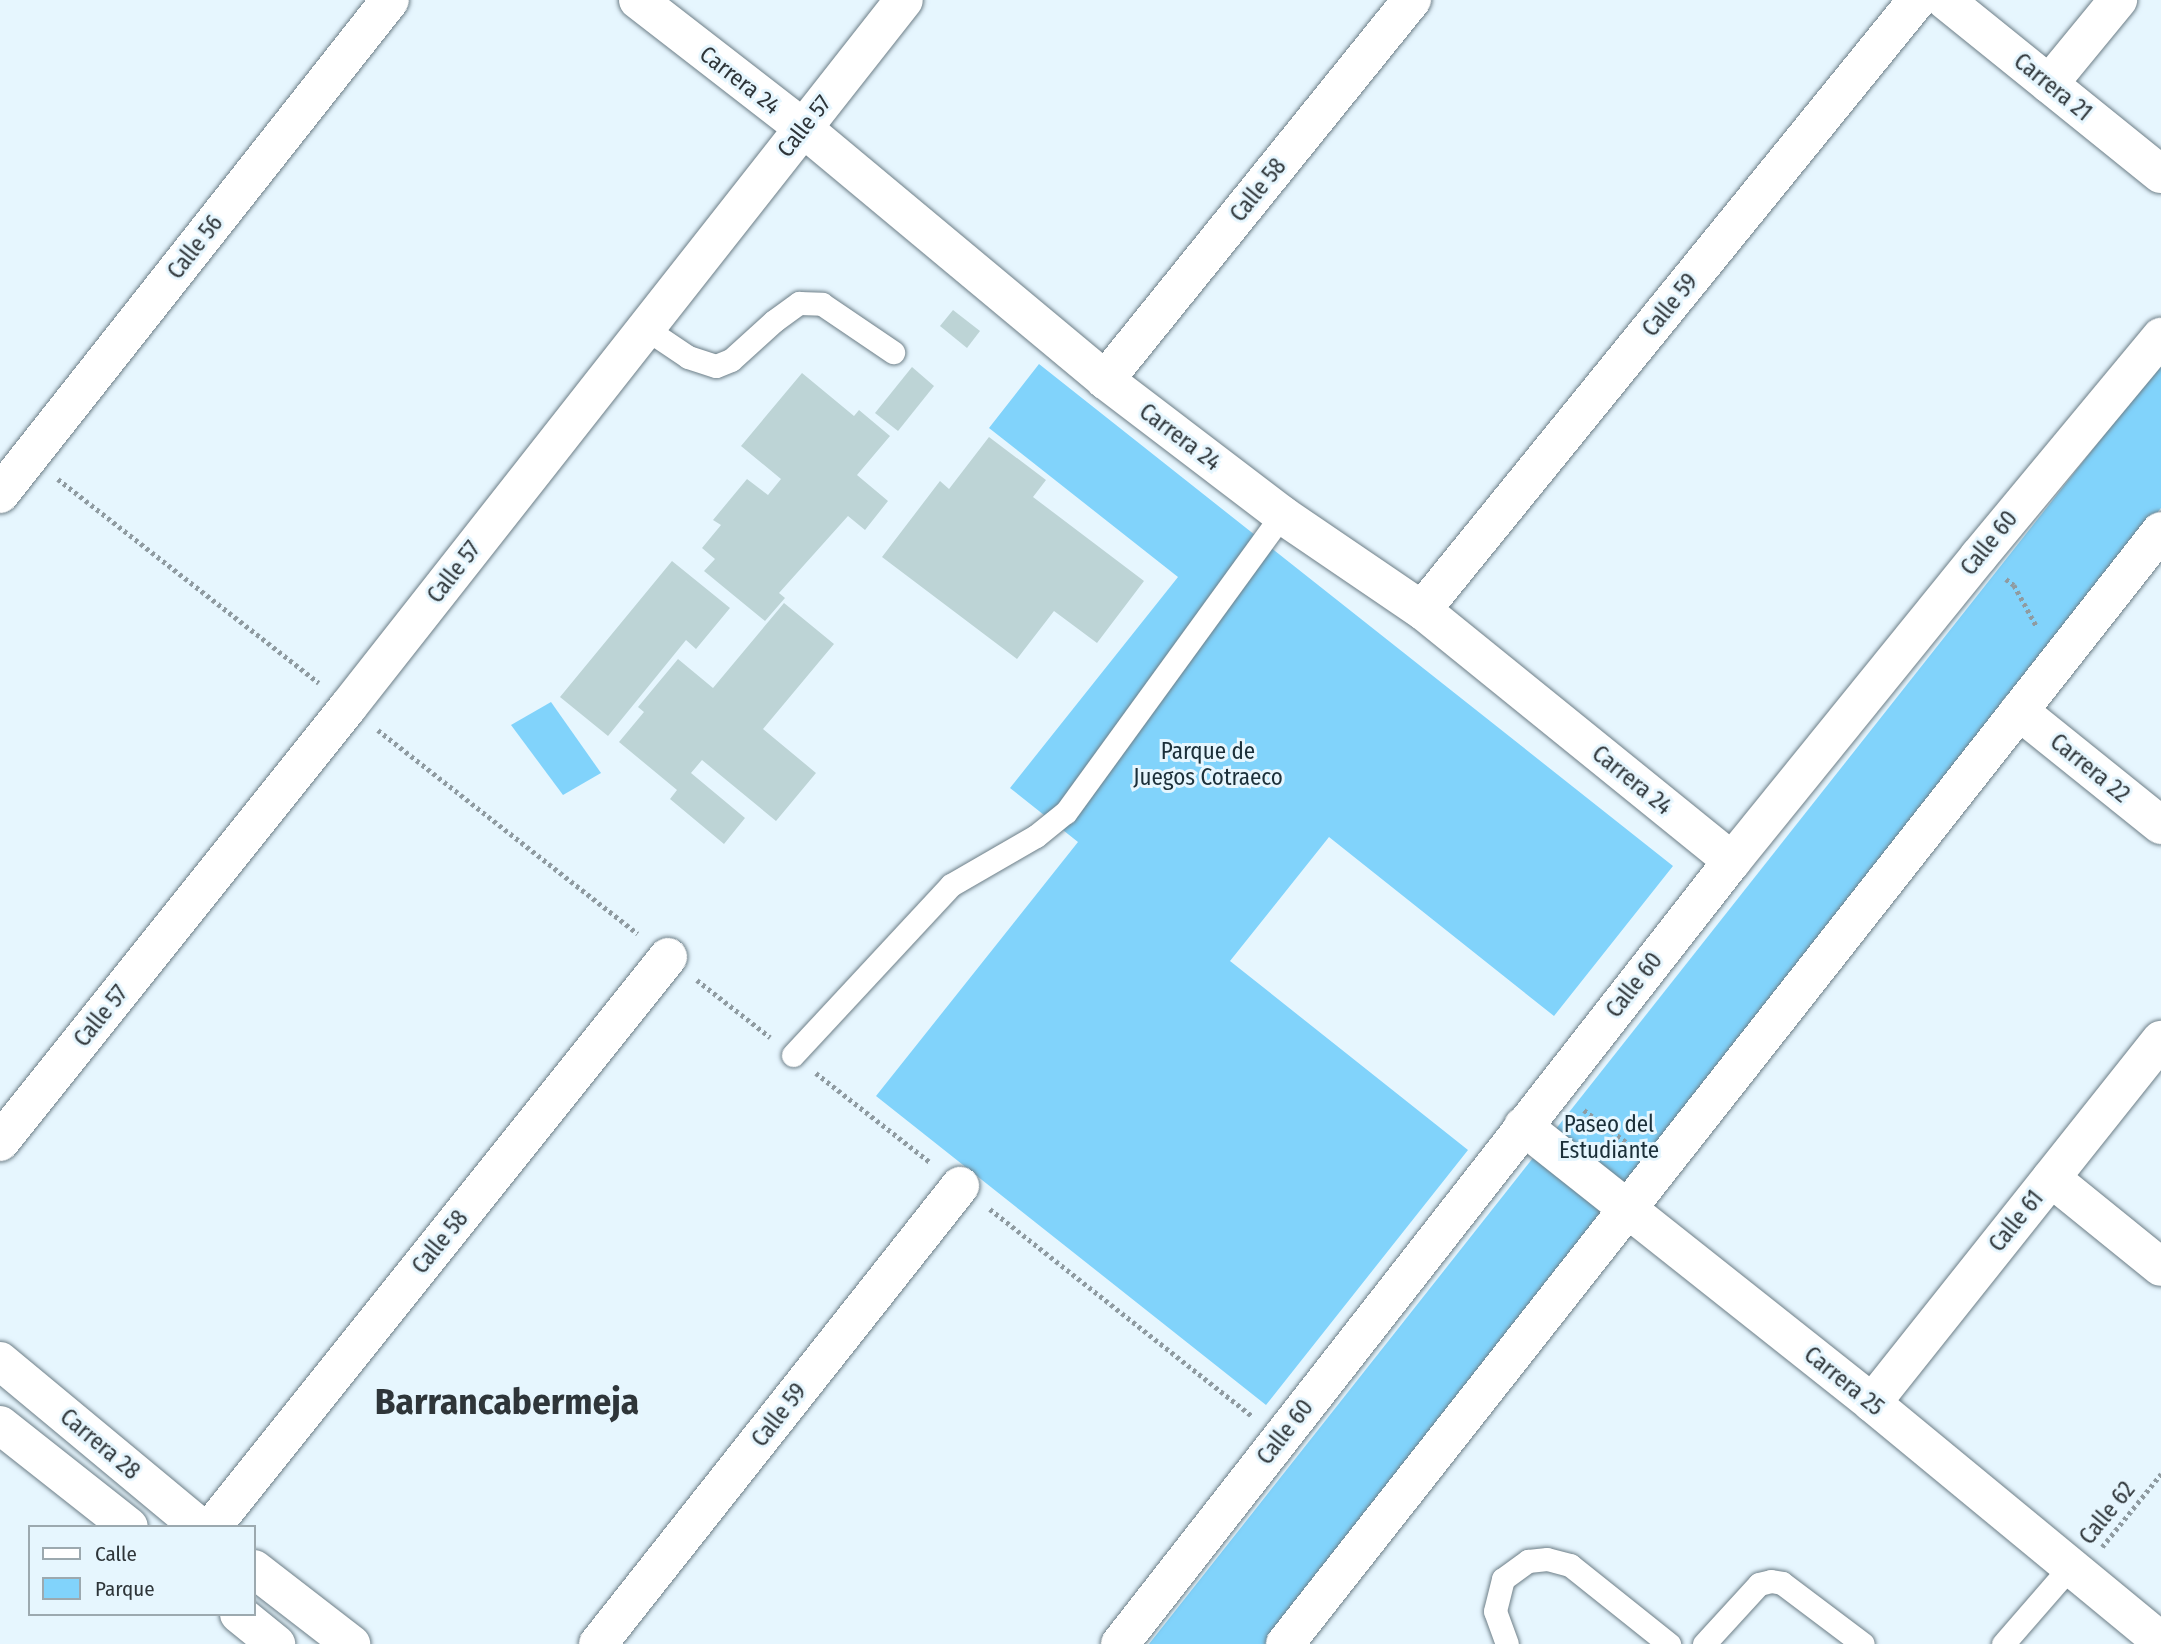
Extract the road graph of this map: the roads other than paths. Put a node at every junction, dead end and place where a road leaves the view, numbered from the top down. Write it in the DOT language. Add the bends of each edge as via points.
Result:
graph roads {
  1 [pos="390,0"];
  2 [pos="638,0"];
  3 [pos="904,0"];
  4 [pos="1412,0"];
  5 [pos="1917,0"];
  6 [pos="1945,0"];
  7 [pos="2118,0"];
  8 [pos="2049,84"];
  9 [pos="803,128"];
  10 [pos="2161,174"];
  11 [pos="645,328"];
  12 [pos="2161,337"];
  13 [pos="893,352"];
  14 [pos="1105,380"];
  15 [pos="0,494"];
  16 [pos="1282,515"];
  17 [pos="2161,531"];
  18 [pos="1422,610"];
  19 [pos="2019,711"];
  20 [pos="2161,825"];
  21 [pos="1732,861"];
  22 [pos="668,957"];
  23 [pos="2161,1040"];
  24 [pos="793,1055"];
  25 [pos="1523,1126"];
  26 [pos="0,1142"];
  27 [pos="2051,1178"];
  28 [pos="960,1186"];
  29 [pos="1626,1207"];
  30 [pos="2161,1267"];
  31 [pos="0,1361"];
  32 [pos="1871,1403"];
  33 [pos="0,1425"];
  34 [pos="125,1525"];
  35 [pos="198,1525"];
  36 [pos="214,1525"];
  37 [pos="256,1571"];
  38 [pos="2075,1571"];
  39 [pos="241,1616"];
  40 [pos="2161,1641"];
  41 [pos="276,1644"];
  42 [pos="351,1644"];
  43 [pos="598,1644"];
  44 [pos="1120,1644"];
  45 [pos="1285,1644"];
  46 [pos="1507,1644"];
  47 [pos="1669,1644"];
  48 [pos="1704,1644"];
  49 [pos="1863,1644"];
  50 [pos="2003,1644"];
  1 -- 15 [label="street, Calle 56"];
  2 -- 9 [label="street, Carrera 24"];
  3 -- 9 [label="street, Calle 57"];
  4 -- 14 [label="street, Calle 58"];
  5 -- 18 [label="street, Calle 59"];
  6 -- 8 [label="street, Carrera 21"];
  7 -- 8 [label="street"];
  8 -- 10 [label="street, Carrera 21"];
  9 -- 11 [label="street, Calle 57"];
  9 -- 14 [label="street, Carrera 24"];
  11 -- 13 [label="lane" via="688,357 716,366 731,360 799,303 822,304"];
  11 -- 26 [label="street, Calle 57"];
  12 -- 21 [label="street, Calle 60"];
  14 -- 16 [label="street, Carrera 24"];
  16 -- 18 [label="street, Carrera 24"];
  16 -- 24 [label="lane" via="1066,812 1036,836 951,885"];
  17 -- 19 [label="street"];
  18 -- 21 [label="street, Carrera 24"];
  19 -- 20 [label="street, Carrera 22"];
  19 -- 29 [label="street"];
  21 -- 25 [label="street, Calle 60"];
  22 -- 36 [label="street, Calle 58"];
  23 -- 27 [label="street, Calle 61"];
  25 -- 29 [label="street, Carrera 25"];
  25 -- 44 [label="street, Calle 60"];
  27 -- 30 [label="street"];
  27 -- 32 [label="street, Calle 61"];
  28 -- 43 [label="street, Calle 59"];
  29 -- 32 [label="street, Carrera 25"];
  29 -- 45 [label="street"];
  31 -- 35 [label="street, Carrera 28"];
  32 -- 38 [label="street, Carrera 25"];
  33 -- 34 [label="street, Carrera 28"];
  37 -- 42 [label="street"];
  38 -- 40 [label="street, Carrera 25"];
  38 -- 50 [label="lane"];
  39 -- 41 [label="street"];
  46 -- 47 [label="lane" via="1494,1611 1503,1579 1528,1561 1547,1559 1570,1565"];
  48 -- 49 [label="lane" via="1759,1584 1772,1581 1782,1583"];
}
